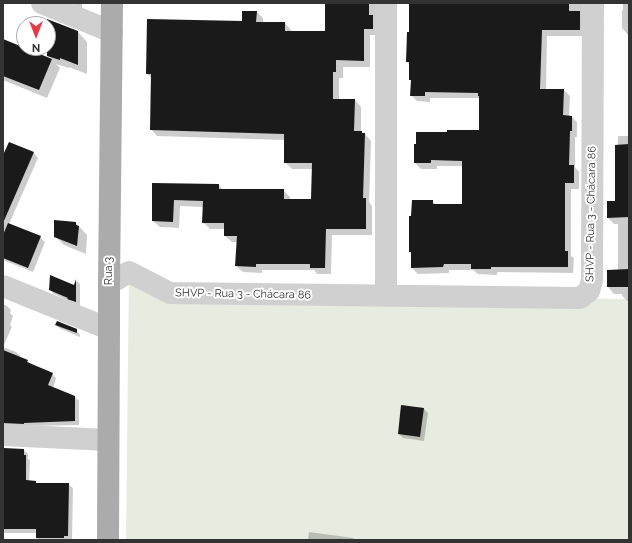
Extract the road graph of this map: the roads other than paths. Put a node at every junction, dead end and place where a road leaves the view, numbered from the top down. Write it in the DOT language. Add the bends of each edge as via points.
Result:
graph roads {
  1 [pos="42,3"];
  2 [pos="112,3"];
  3 [pos="386,3"];
  4 [pos="593,3"];
  5 [pos="112,32"];
  6 [pos="109,284"];
  7 [pos="3,286"];
  8 [pos="386,296"];
  9 [pos="109,329"];
  10 [pos="3,435"];
  11 [pos="108,440"];
  12 [pos="108,540"];
  1 -- 5 [label="street"];
  2 -- 5 [label="main road, Rua 3"];
  3 -- 8 [label="street"];
  4 -- 8 [label="street, SHVP - Rua 3 - Chácara 86" via="592,280 589,291 580,298"];
  5 -- 6 [label="main road, Rua 3"];
  6 -- 8 [label="street, SHVP - Rua 3 - Chácara 86" via="129,272 170,293"];
  6 -- 9 [label="main road, Rua 3"];
  7 -- 9 [label="street"];
  9 -- 11 [label="main road, Rua 3"];
  10 -- 11 [label="street"];
  11 -- 12 [label="main road, Rua 3"];
}
